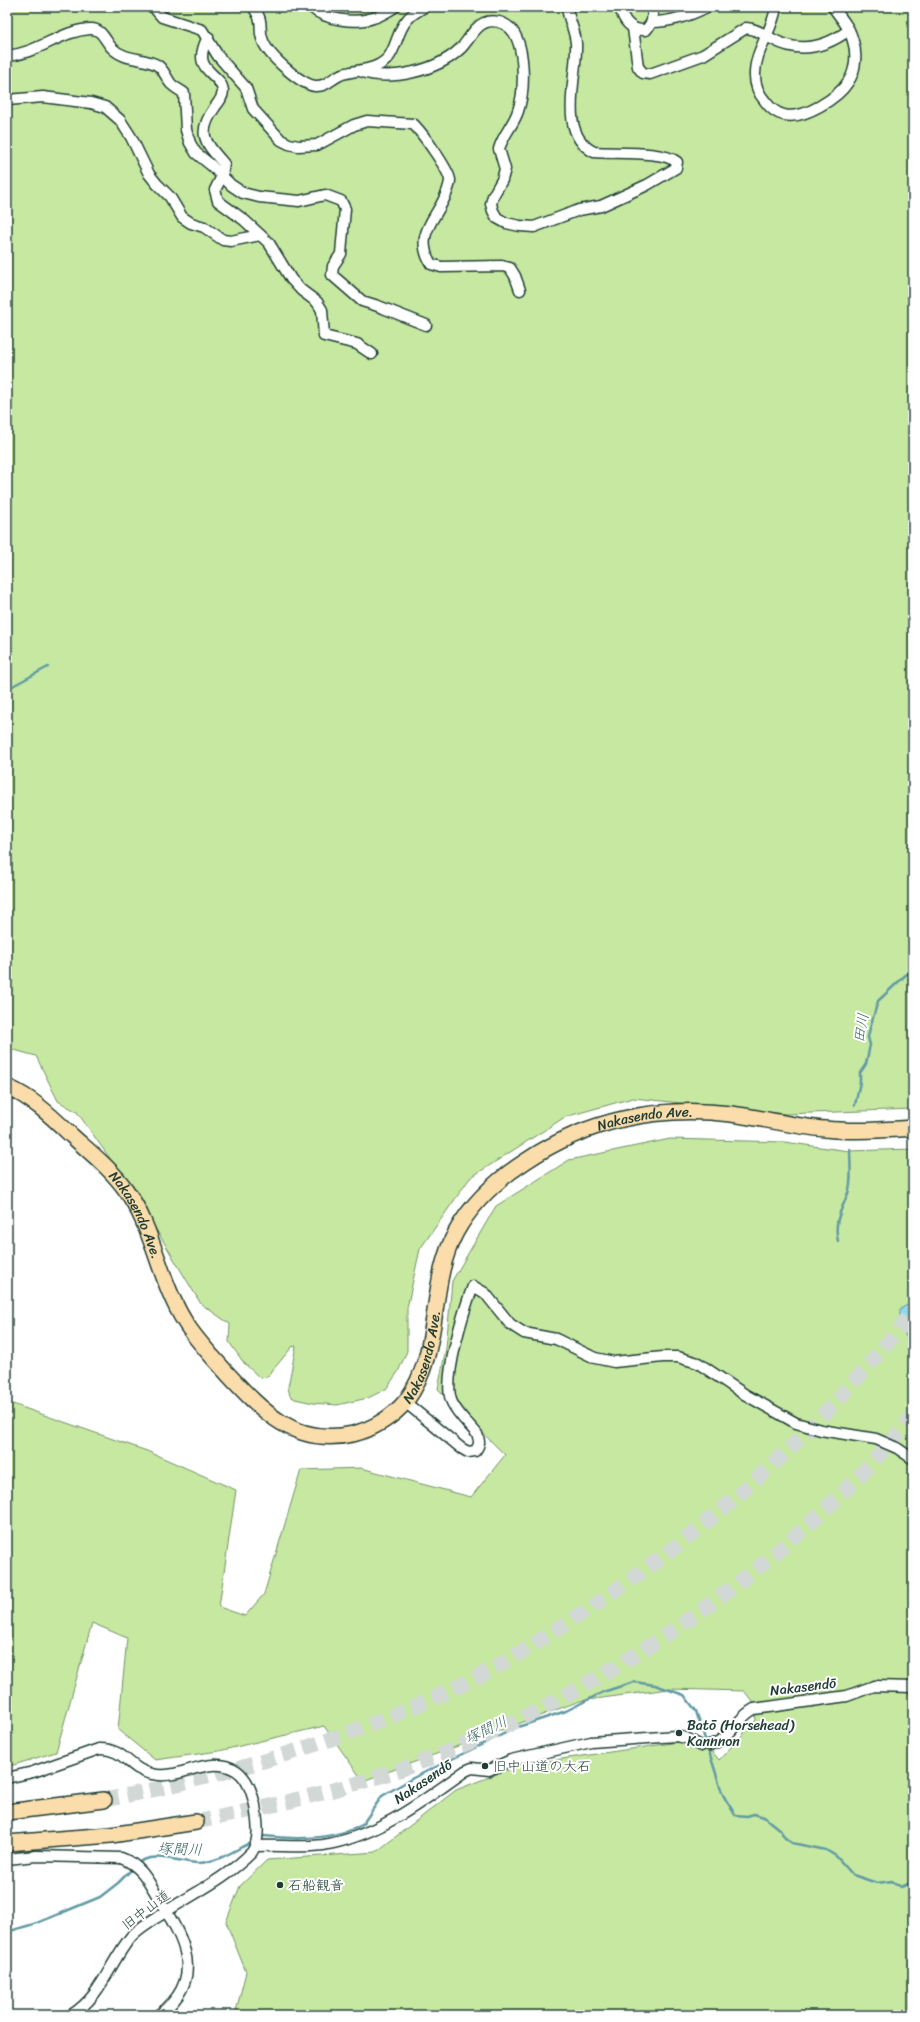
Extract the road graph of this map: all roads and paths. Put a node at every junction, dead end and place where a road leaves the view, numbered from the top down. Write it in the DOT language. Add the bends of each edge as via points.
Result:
graph roads {
  1 [pos="157,7"];
  2 [pos="253,7"];
  3 [pos="311,7"];
  4 [pos="395,7"];
  5 [pos="424,7"];
  6 [pos="567,7"];
  7 [pos="620,7"];
  8 [pos="653,7"];
  9 [pos="707,7"];
  10 [pos="776,7"];
  11 [pos="833,7"];
  12 [pos="652,22"];
  13 [pos="633,28"];
  14 [pos="849,30"];
  15 [pos="767,35"];
  16 [pos="208,37"];
  17 [pos="7,56"];
  18 [pos="360,71"];
  19 [pos="7,100"];
  20 [pos="222,176"];
  21 [pos="260,234"];
  22 [pos="520,290"];
  23 [pos="426,325"];
  24 [pos="372,354"];
  25 [pos="7,1086"];
  26 [pos="913,1128"];
  27 [pos="405,1402"];
  28 [pos="913,1459"];
  29 [pos="913,1687"];
  30 [pos="7,1778"];
  31 [pos="104,1800"];
  32 [pos="7,1807"];
  33 [pos="58,1807"];
  34 [pos="7,1812"];
  35 [pos="196,1822"];
  36 [pos="7,1844"];
  37 [pos="256,1845"];
  38 [pos="7,1859"];
  39 [pos="166,1910"];
  40 [pos="71,2015"];
  41 [pos="160,2015"];
  1 -- 16 [label="street" via="156,10 162,17 196,27"];
  2 -- 18 [label="street" via="262,23 262,40 267,50 303,82 314,86 323,85 340,75"];
  3 -- 4 [label="street" via="318,14 329,17 364,20 374,18"];
  5 -- 18 [label="street" via="407,19 386,59 372,68"];
  6 -- 18 [label="street" via="576,44 572,114 579,140 585,148 594,152 661,156 673,158 677,162 676,168 647,185 601,206 579,210 534,227 506,223 497,218 491,204 505,169 499,149 519,109 522,61 513,31 506,25 489,21 483,23 457,52 416,72 391,76"];
  7 -- 13 [label="street" via="625,22"];
  8 -- 12 [label="street"];
  9 -- 12 [label="street" via="682,18"];
  10 -- 15 [label="street"];
  11 -- 14 [label="street"];
  12 -- 13 [label="street" via="646,30"];
  13 -- 15 [label="street" via="638,67 643,73 650,74 704,55 746,28"];
  14 -- 15 [label="street" via="825,45 810,48 782,44"];
  14 -- 15 [label="street" via="855,54 854,70 849,81 843,89 818,107 796,116 784,116 770,108 758,90 755,65"];
  16 -- 20 [label="street" via="203,63 222,87 223,94 209,116 204,137 207,145 224,164"];
  16 -- 22 [label="street" via="218,56 246,88 253,109 281,140 289,144 317,145 354,125 367,121 413,124 437,156 450,180 446,196 427,227 425,246 431,264 441,267 510,268"];
  17 -- 20 [label="street" via="31,51 63,35 92,29 99,31 112,48 125,58 156,64 171,84 184,93 186,130 190,143 196,153"];
  19 -- 21 [label="street" via="43,97 105,107 120,120 131,136 149,174 170,196 182,217 204,227 223,240 231,241"];
  20 -- 21 [label="street" via="215,190 218,201"];
  20 -- 23 [label="street" via="243,193 254,196 299,201 325,195 341,201 345,209 341,254 333,266 332,275 362,301"];
  21 -- 24 [label="street" via="276,252 291,279 322,310 324,336 357,344"];
  25 -- 27 [label="highway, Nakasendo Ave." via="36,1103 97,1158 126,1190 143,1222 184,1322 207,1351 265,1412 287,1427 298,1431 334,1437 364,1431 383,1422"];
  26 -- 27 [label="highway, Nakasendo Ave." via="872,1131 826,1129 734,1114 685,1111 639,1115 617,1120 559,1141 496,1183 476,1204 455,1233 442,1268 425,1363"];
  27 -- 28 [label="street" via="468,1452 479,1447 480,1440 451,1400 449,1387 461,1321 473,1286 485,1293 510,1324 524,1333 556,1339 595,1358 614,1362 678,1357 698,1363 744,1394 796,1424 876,1439 897,1448"];
  29 -- 37 [label="street, Nakasendō" via="874,1686 847,1696 754,1709 743,1716 721,1741 705,1745 676,1736 591,1742 511,1760 489,1770 472,1768 374,1830 323,1845"];
  30 -- 37 [label="street" via="108,1749 125,1757 141,1770 158,1776 224,1764 240,1774 253,1796 258,1833"];
  31 -- 33 [label="highway"];
  32 -- 33 [label="highway"];
  33 -- 34 [label="highway"];
  35 -- 36 [label="highway" via="118,1835"];
  37 -- 39 [label="street, 旧中山道" via="245,1859 215,1882"];
  38 -- 39 [label="street" via="36,1856 121,1858 137,1866"];
  39 -- 40 [label="street, 旧中山道" via="129,1939 95,1994 83,2008"];
  39 -- 41 [label="street" via="183,1940 187,1967 183,1986 178,1995"];
}
